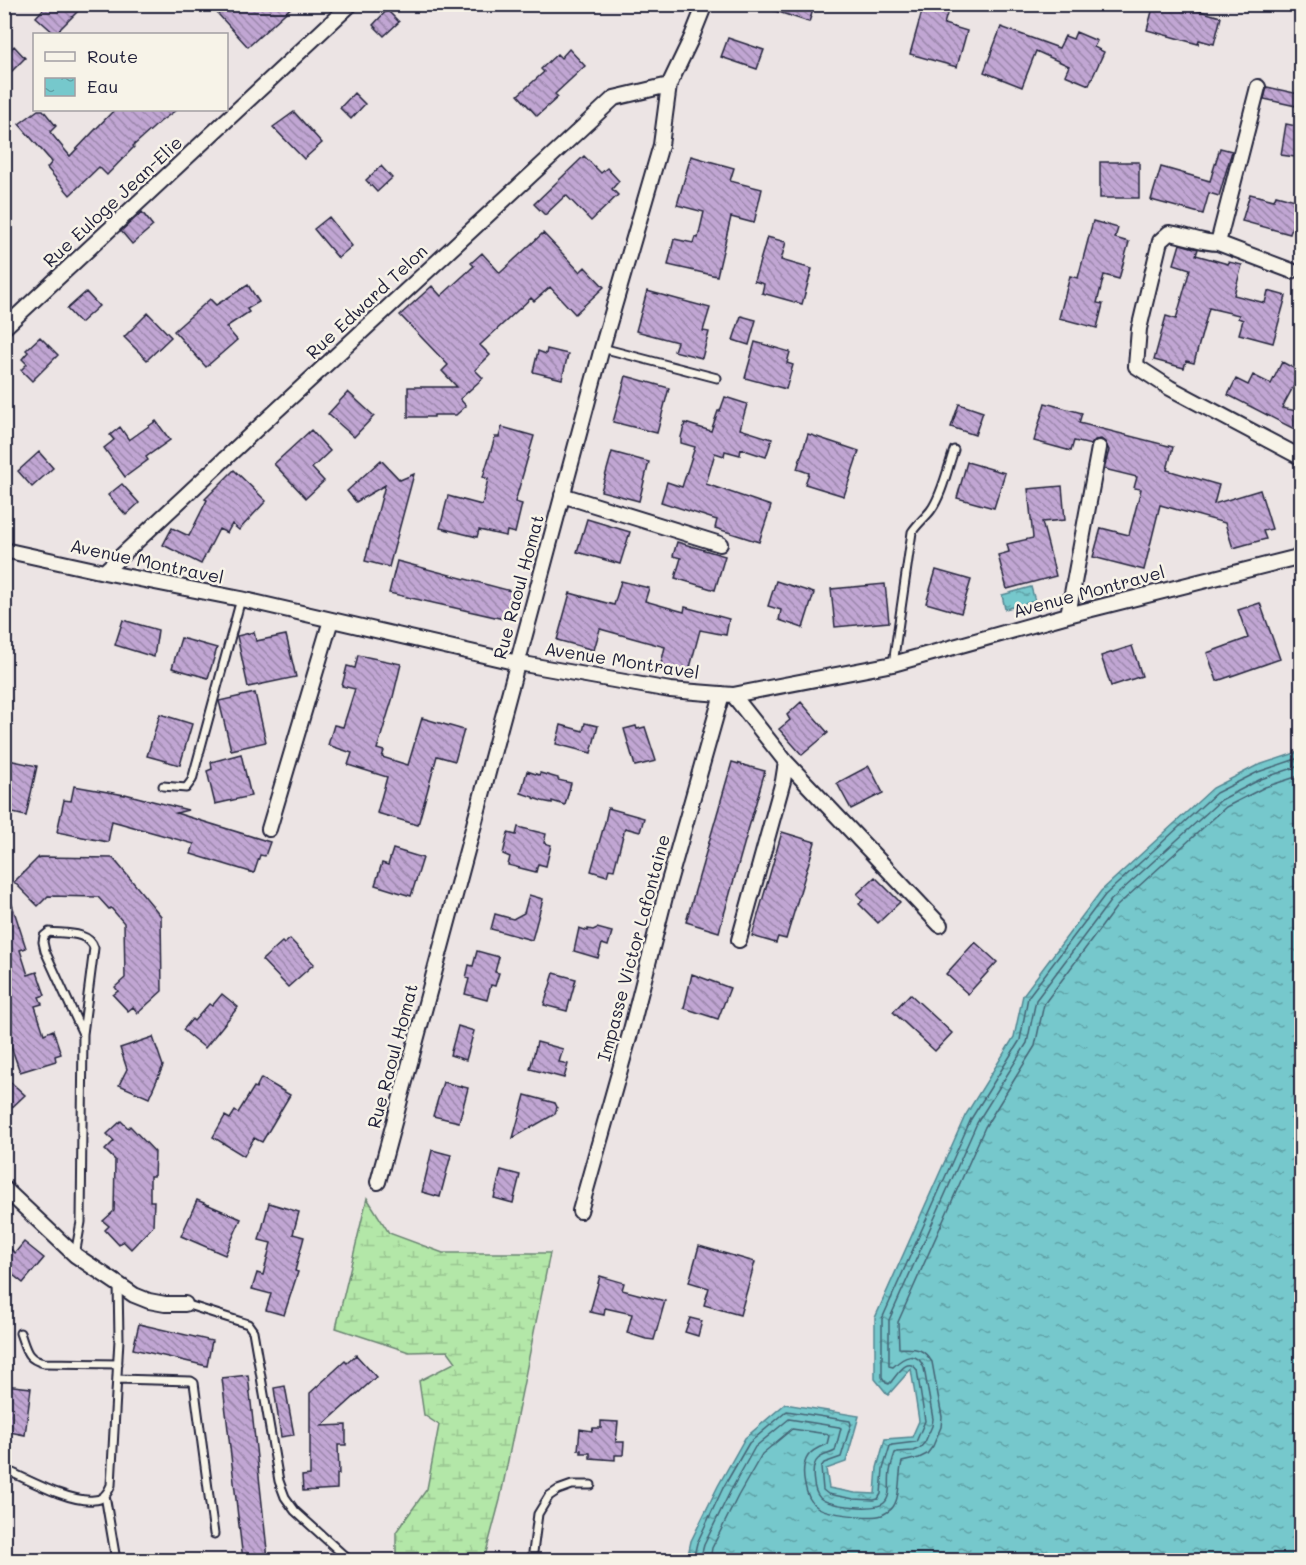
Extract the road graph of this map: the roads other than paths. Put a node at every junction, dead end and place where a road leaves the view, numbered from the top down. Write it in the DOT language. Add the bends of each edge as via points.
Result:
graph roads {
  1 [pos="351,4"];
  2 [pos="705,4"];
  3 [pos="669,85"];
  4 [pos="1258,87"];
  5 [pos="1218,243"];
  6 [pos="1292,271"];
  7 [pos="4,328"];
  8 [pos="602,348"];
  9 [pos="717,378"];
  10 [pos="1099,448"];
  11 [pos="954,450"];
  12 [pos="1302,458"];
  13 [pos="562,495"];
  14 [pos="720,544"];
  15 [pos="4,550"];
  16 [pos="1302,556"];
  17 [pos="104,572"];
  18 [pos="241,599"];
  19 [pos="1068,615"];
  20 [pos="331,620"];
  21 [pos="518,663"];
  22 [pos="893,664"];
  23 [pos="727,694"];
  24 [pos="786,762"];
  25 [pos="163,786"];
  26 [pos="269,829"];
  27 [pos="940,925"];
  28 [pos="739,940"];
  29 [pos="83,1034"];
  30 [pos="378,1182"];
  31 [pos="4,1188"];
  32 [pos="580,1211"];
  33 [pos="75,1255"];
  34 [pos="118,1284"];
  35 [pos="185,1304"];
  36 [pos="20,1333"];
  37 [pos="118,1364"];
  38 [pos="117,1379"];
  39 [pos="4,1469"];
  40 [pos="591,1485"];
  41 [pos="105,1495"];
  42 [pos="214,1534"];
  43 [pos="116,1560"];
  44 [pos="349,1560"];
  45 [pos="532,1560"];
  1 -- 7 [label="street, Rue Euloge Jean-Elie"];
  2 -- 3 [label="street, Rue Raoul Homat"];
  3 -- 8 [label="street, Rue Raoul Homat" via="661,145"];
  3 -- 17 [label="street, Rue Edward Telon" via="614,98"];
  4 -- 5 [label="street"];
  5 -- 6 [label="street"];
  5 -- 12 [label="street" via="1169,233 1160,241 1138,329 1136,366"];
  8 -- 9 [label="lane"];
  8 -- 13 [label="street, Rue Raoul Homat"];
  10 -- 19 [label="street"];
  11 -- 22 [label="lane" via="932,510 912,532"];
  13 -- 14 [label="street"];
  13 -- 21 [label="street, Rue Raoul Homat"];
  15 -- 17 [label="street, Avenue Montravel"];
  16 -- 19 [label="street, Avenue Montravel"];
  17 -- 18 [label="street, Avenue Montravel"];
  18 -- 20 [label="street, Avenue Montravel"];
  18 -- 25 [label="lane" via="192,780 186,788"];
  19 -- 22 [label="street, Avenue Montravel"];
  20 -- 21 [label="street, Avenue Montravel"];
  20 -- 26 [label="street"];
  21 -- 23 [label="street, Avenue Montravel" via="670,690"];
  21 -- 30 [label="street, Rue Raoul Homat"];
  22 -- 23 [label="street, Avenue Montravel"];
  23 -- 24 [label="street"];
  23 -- 32 [label="street, Impasse Victor Lafontaine" via="668,885"];
  24 -- 27 [label="street"];
  24 -- 28 [label="street"];
  29 -- 29 [label="lane" via="92,941 49,932 44,936 45,951"];
  29 -- 33 [label="lane" via="81,1222"];
  31 -- 33 [label="street"];
  33 -- 34 [label="street"];
  34 -- 35 [label="street" via="148,1301"];
  34 -- 37 [label="lane"];
  35 -- 44 [label="lane" via="250,1326 285,1497"];
  36 -- 37 [label="lane" via="28,1355 37,1362"];
  37 -- 38 [label="lane"];
  38 -- 41 [label="lane" via="111,1485"];
  38 -- 42 [label="lane" via="194,1383"];
  39 -- 41 [label="lane" via="75,1498 93,1501"];
  40 -- 45 [label="lane" via="573,1485 549,1496 538,1514"];
  41 -- 43 [label="lane"];
}
